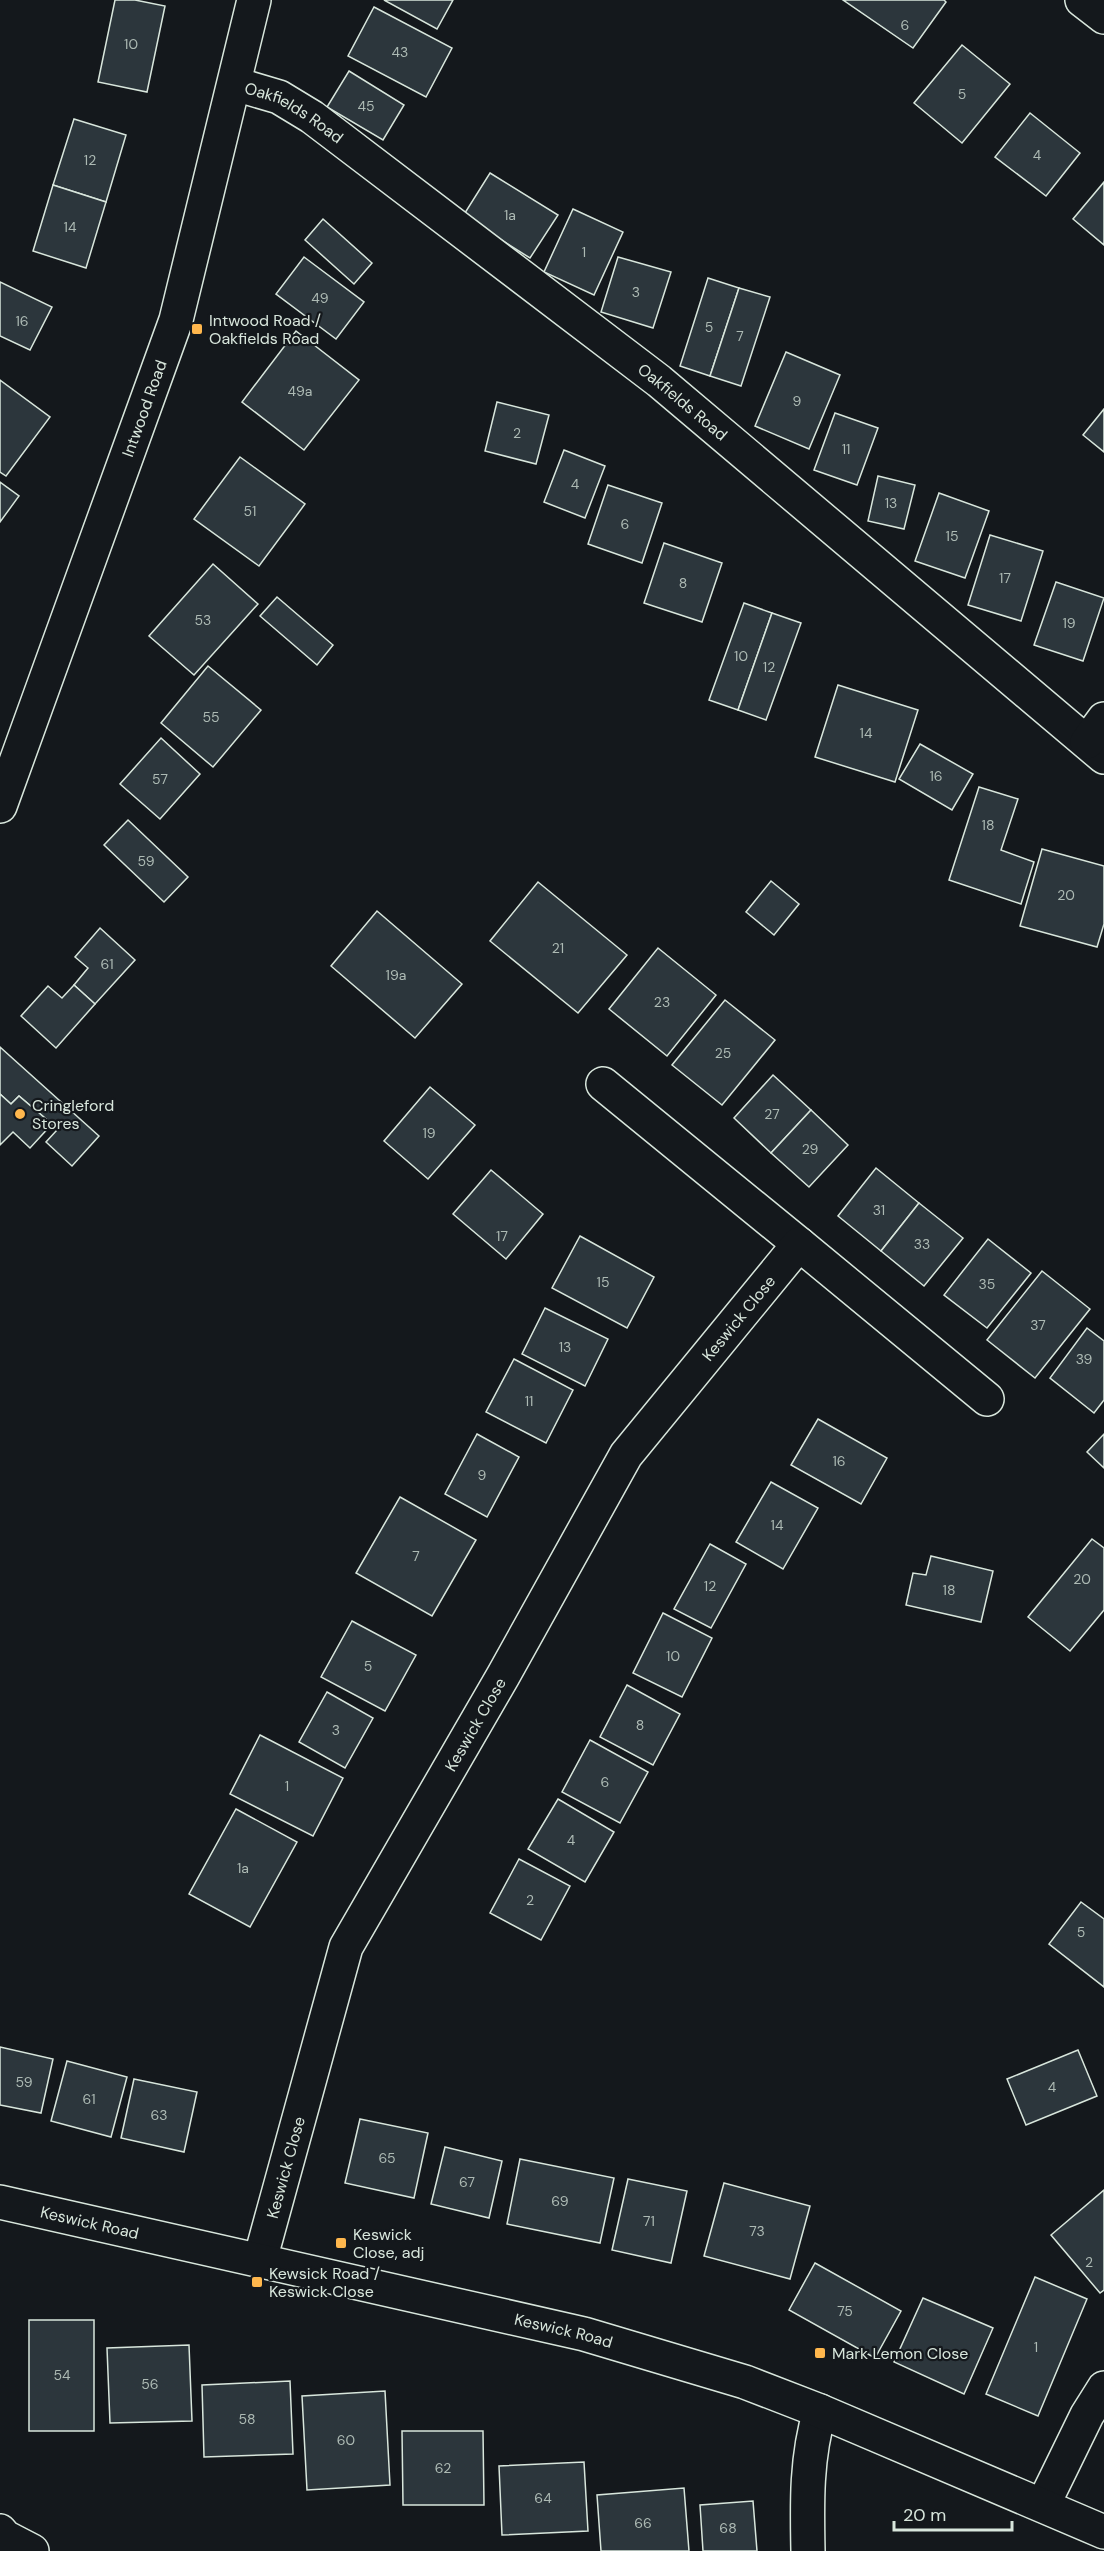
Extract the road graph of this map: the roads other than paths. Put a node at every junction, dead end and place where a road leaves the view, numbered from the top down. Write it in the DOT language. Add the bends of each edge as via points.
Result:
graph roads {
  1 [pos="254,0"];
  2 [pos="1082,0"];
  3 [pos="1104,17"];
  4 [pos="235,84"];
  5 [pos="1098,739"];
  6 [pos="0,806"];
  7 [pos="603,1084"];
  8 [pos="799,1244"];
  9 [pos="987,1399"];
  10 [pos="0,2202"];
  11 [pos="260,2260"];
  12 [pos="1104,2388"];
  13 [pos="820,2411"];
  14 [pos="1043,2505"];
  15 [pos="0,2531"];
  16 [pos="1104,2532"];
  17 [pos="32,2551"];
  18 [pos="808,2551"];
  1 -- 4 [label="street, Intwood Road"];
  2 -- 3 [label="street"];
  4 -- 5 [label="street, Oakfields Road" via="279,97 312,117 649,374"];
  4 -- 6 [label="street, Intwood Road" via="176,320"];
  7 -- 8 [label="street"];
  8 -- 9 [label="street"];
  8 -- 11 [label="street, Keswick Close" via="626,1455 346,1947"];
  10 -- 11 [label="street, Keswick Road"];
  11 -- 13 [label="street, Keswick Road" via="584,2334 745,2382"];
  12 -- 14 [label="street"];
  13 -- 14 [label="street, Keswick Road"];
  13 -- 18 [label="street" via="807,2484"];
  14 -- 16 [label="street, Keswick Road"];
  15 -- 17 [label="street"];
}
